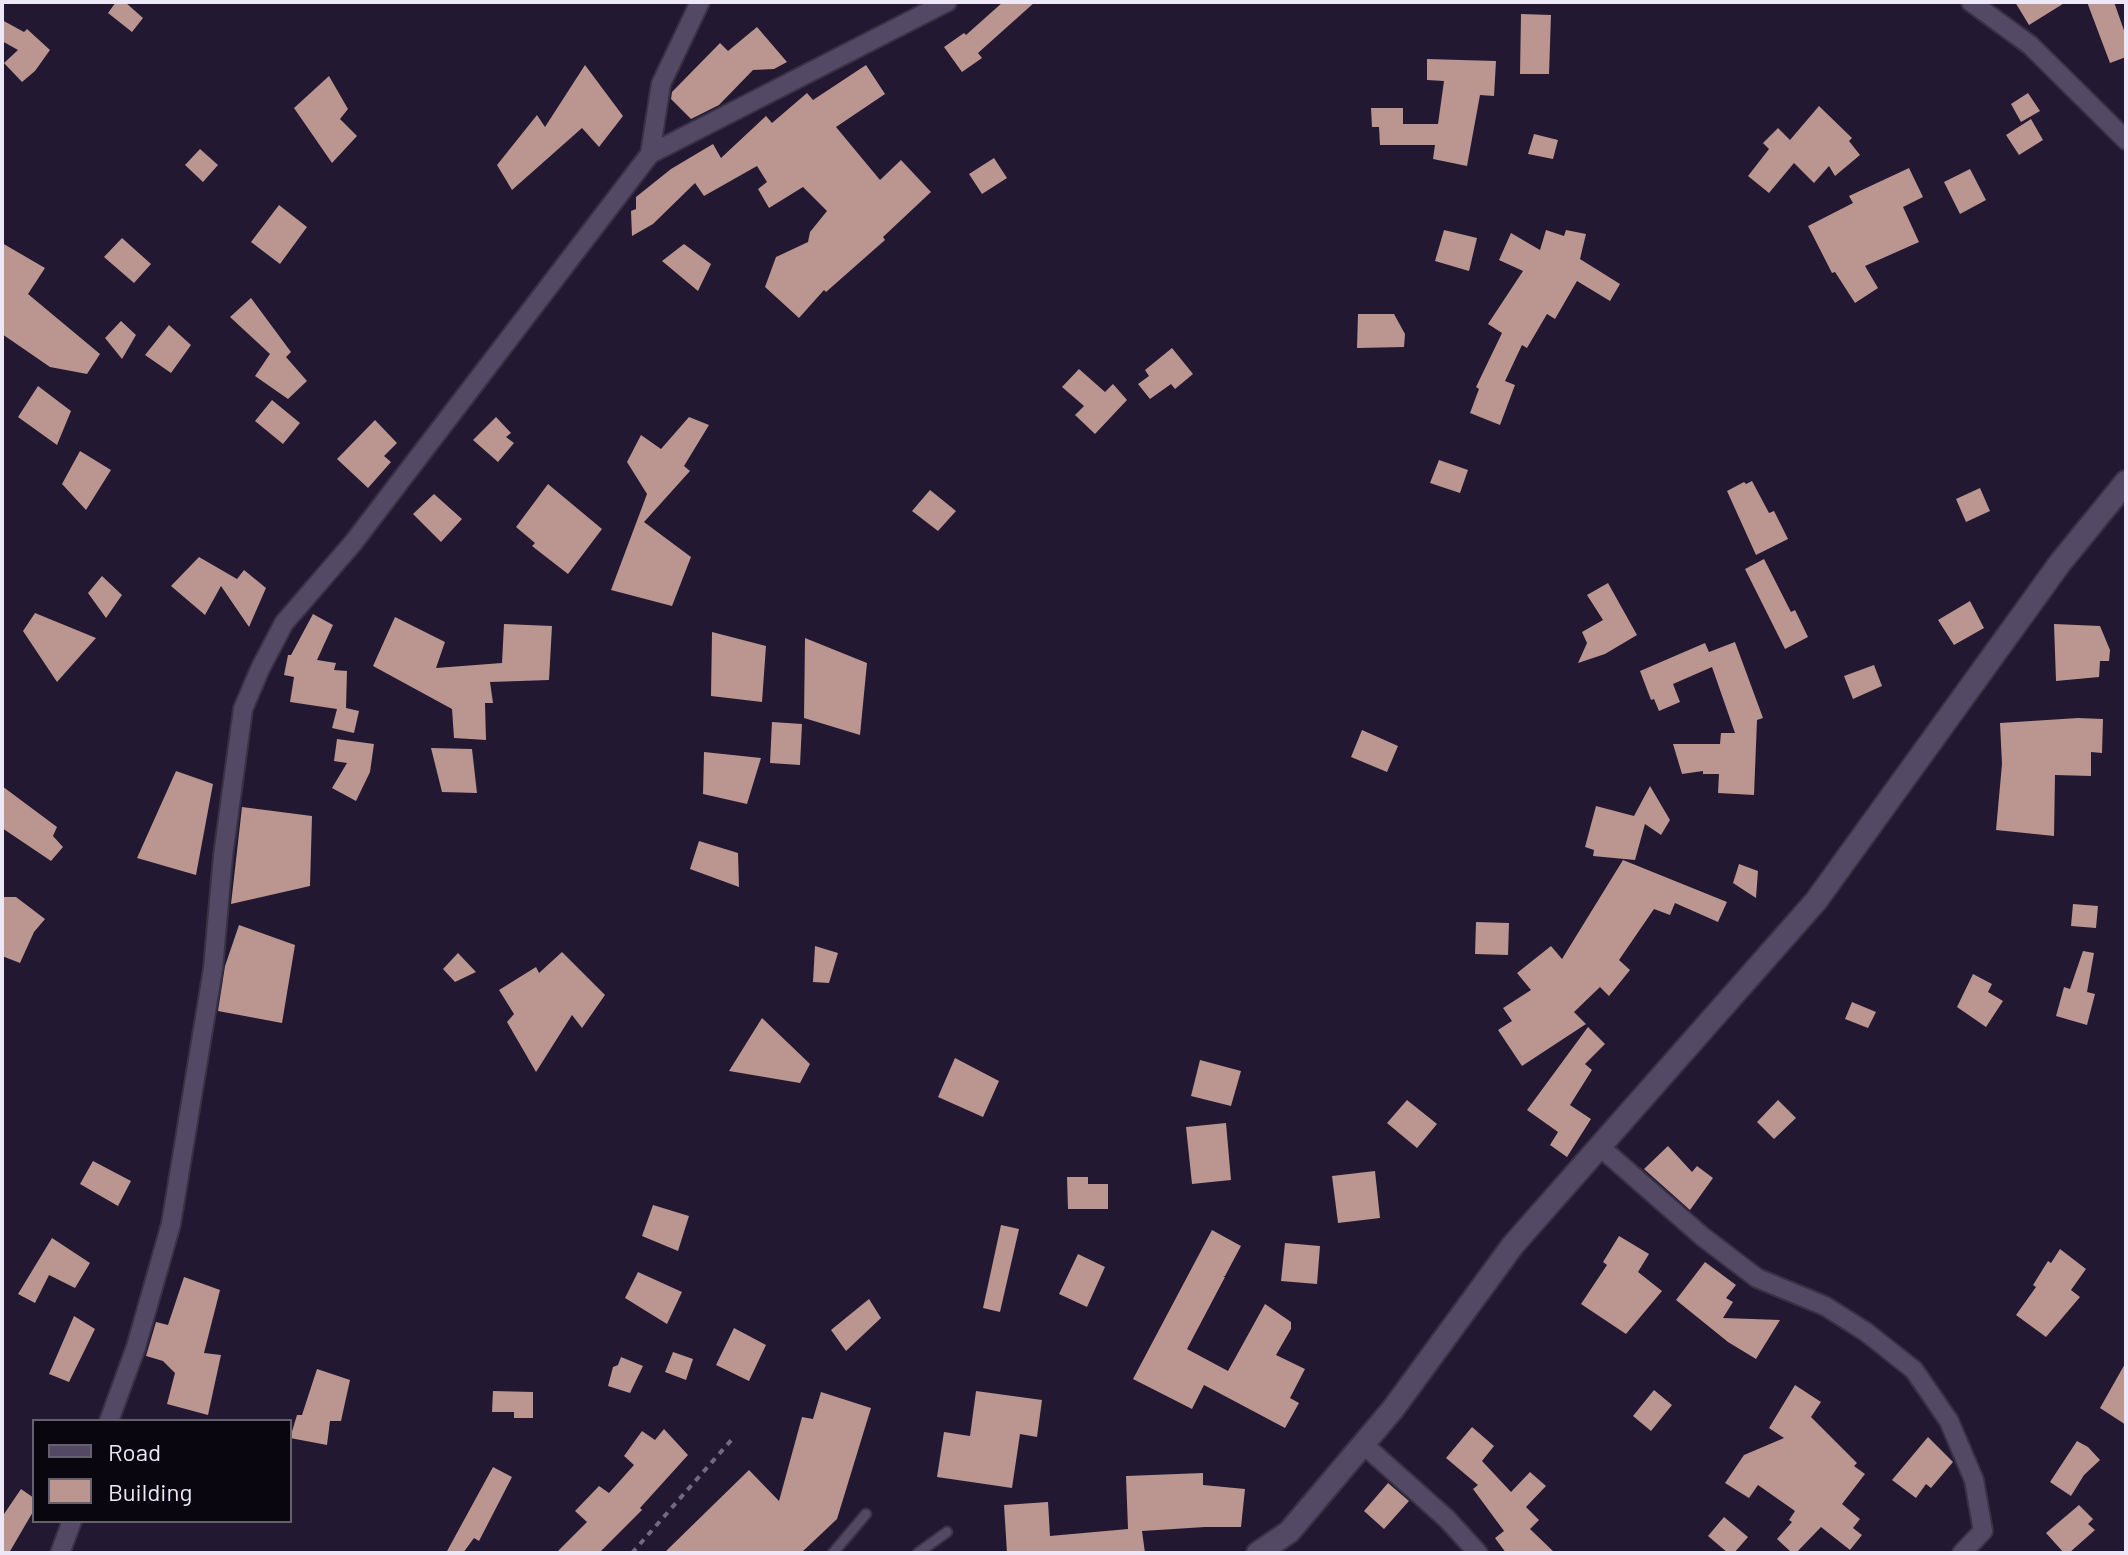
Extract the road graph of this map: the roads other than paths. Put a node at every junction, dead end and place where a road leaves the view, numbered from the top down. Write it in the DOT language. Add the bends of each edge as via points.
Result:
graph roads {
  1 [pos="700,2"];
  2 [pos="947,2"];
  3 [pos="1971,2"];
  4 [pos="2126,140"];
  5 [pos="650,154"];
  6 [pos="2126,482"];
  7 [pos="1599,1146"];
  8 [pos="110,1419"];
  9 [pos="1363,1444"];
  10 [pos="866,1514"];
  11 [pos="71,1523"];
  12 [pos="947,1532"];
  13 [pos="1266,1551"];
  14 [pos="60,1553"];
  15 [pos="833,1553"];
  16 [pos="918,1553"];
  17 [pos="1478,1553"];
  18 [pos="1962,1553"];
  1 -- 5 [label="street" via="661,84"];
  2 -- 5 [label="street"];
  3 -- 4 [label="street" via="2030,45"];
  5 -- 8 [label="street" via="353,543 284,623 260,669 243,709 213,969 171,1224"];
  6 -- 7 [label="street" via="2060,563 1816,901"];
  7 -- 9 [label="street" via="1513,1245"];
  7 -- 18 [label="street" via="1757,1278 1825,1306 1914,1370 1949,1421 1974,1480 1983,1531"];
  9 -- 13 [label="street" via="1289,1532"];
  9 -- 17 [label="street"];
  10 -- 15 [label="lane"];
  11 -- 14 [label="street"];
  12 -- 16 [label="lane"];
}
